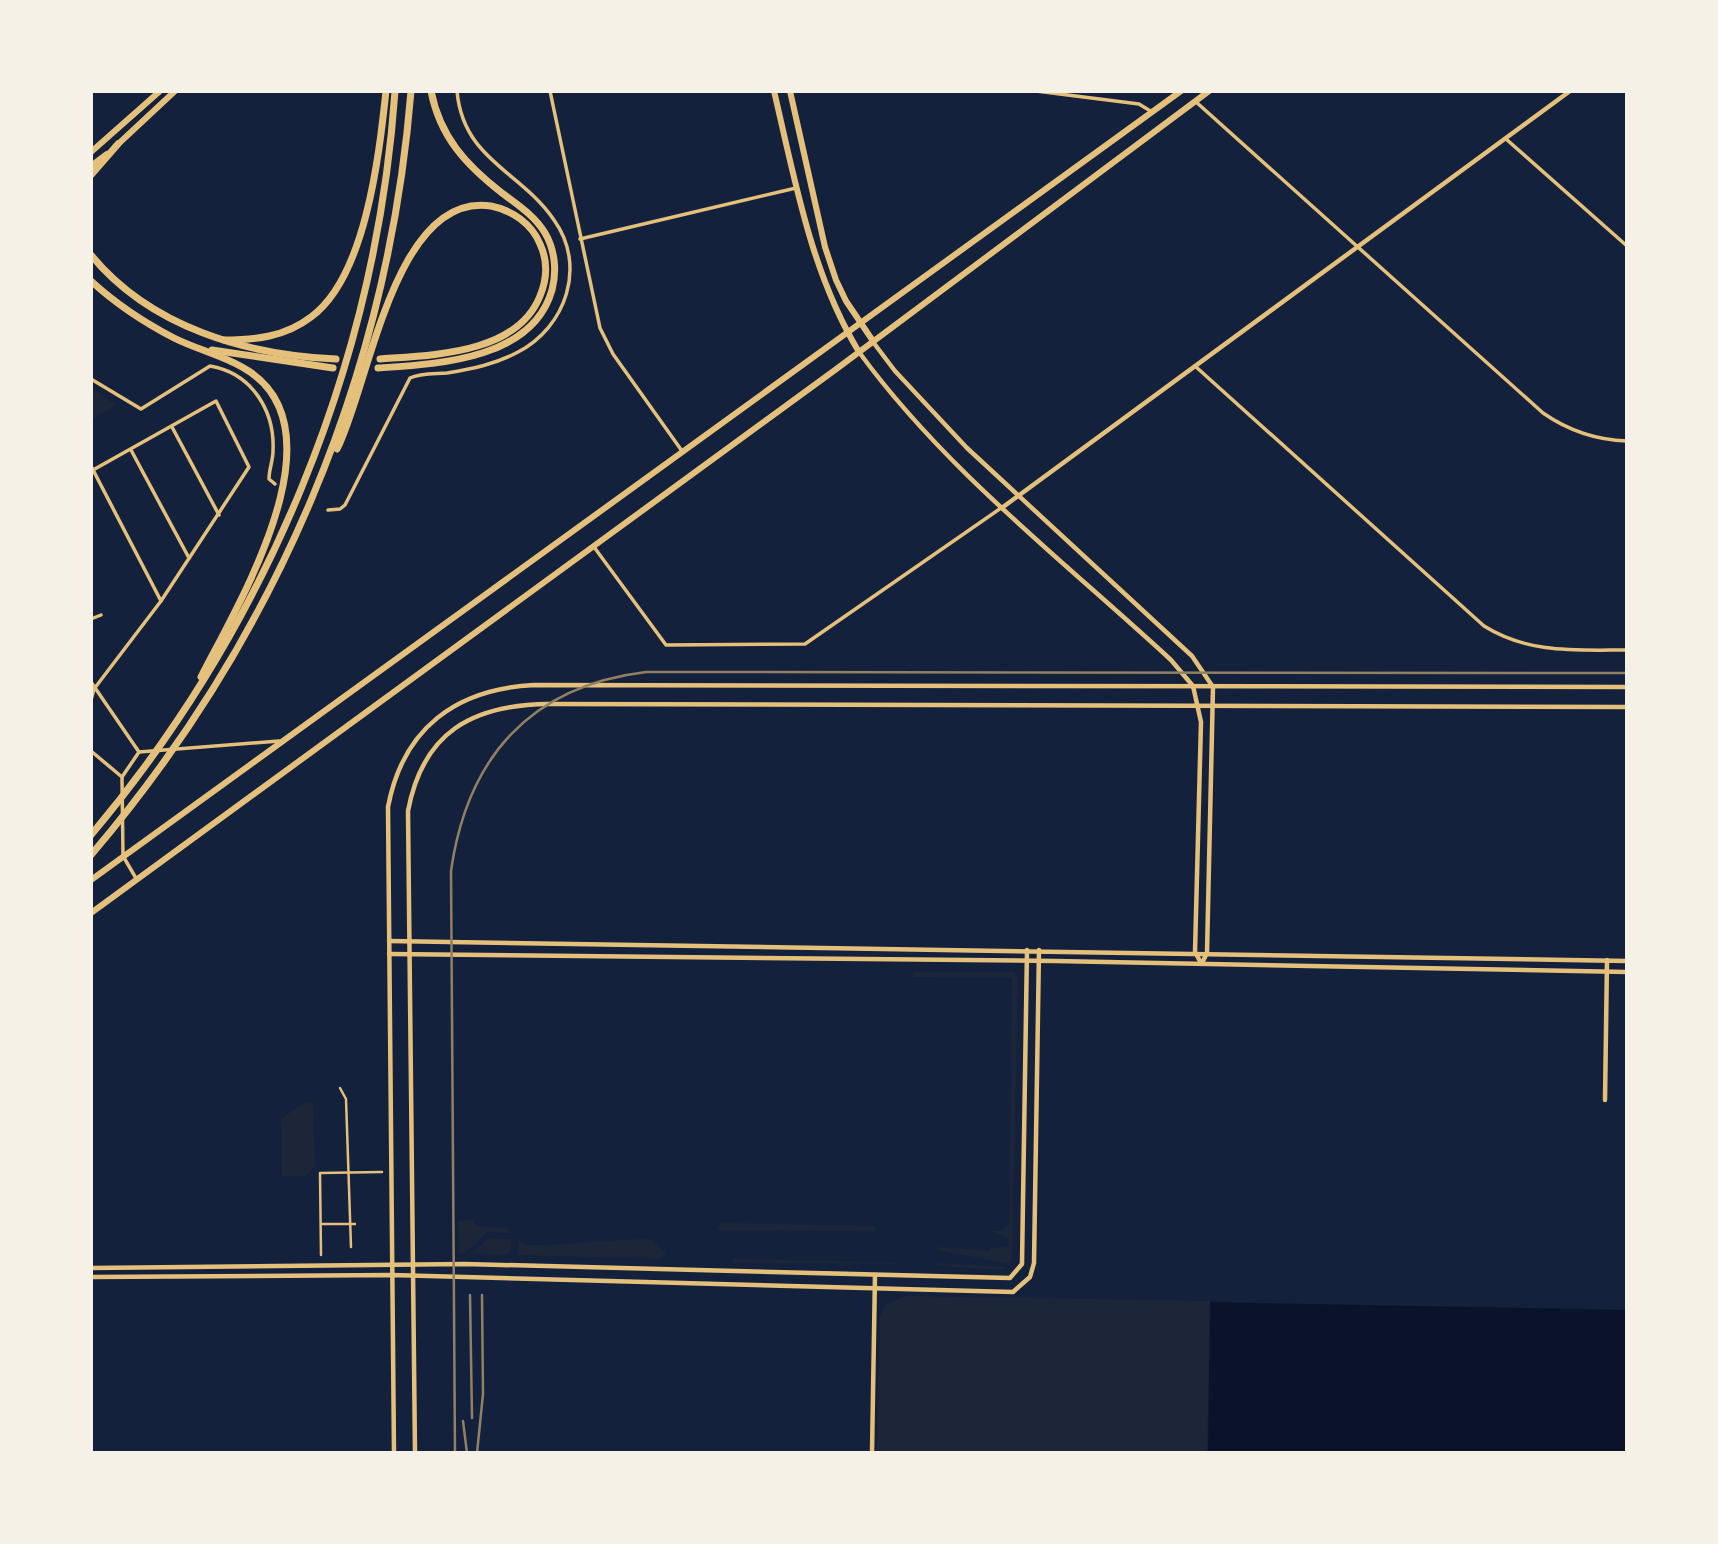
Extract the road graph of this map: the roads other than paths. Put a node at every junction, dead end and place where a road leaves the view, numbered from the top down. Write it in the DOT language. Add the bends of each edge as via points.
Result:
graph roads {
  1 [pos="160,91"];
  2 [pos="175,91"];
  3 [pos="386,91"];
  4 [pos="395,91"];
  5 [pos="411,91"];
  6 [pos="431,91"];
  7 [pos="457,91"];
  8 [pos="550,91"];
  9 [pos="774,91"];
  10 [pos="790,91"];
  11 [pos="1036,91"];
  12 [pos="1181,91"];
  13 [pos="1209,91"];
  14 [pos="1570,91"];
  15 [pos="1195,101"];
  16 [pos="1152,113"];
  17 [pos="1507,139"];
  18 [pos="118,144"];
  19 [pos="91,152"];
  20 [pos="91,166"];
  21 [pos="91,175"];
  22 [pos="797,188"];
  23 [pos="580,239"];
  24 [pos="1627,246"];
  25 [pos="1357,247"];
  26 [pos="91,255"];
  27 [pos="91,281"];
  28 [pos="860,324"];
  29 [pos="848,334"];
  30 [pos="224,340"];
  31 [pos="873,341"];
  32 [pos="205,349"];
  33 [pos="859,352"];
  34 [pos="336,359"];
  35 [pos="1195,366"];
  36 [pos="333,368"];
  37 [pos="91,379"];
  38 [pos="172,427"];
  39 [pos="1627,441"];
  40 [pos="131,450"];
  41 [pos="682,451"];
  42 [pos="92,468"];
  43 [pos="275,484"];
  44 [pos="319,484"];
  45 [pos="1021,495"];
  46 [pos="1003,507"];
  47 [pos="328,510"];
  48 [pos="219,515"];
  49 [pos="593,547"];
  50 [pos="189,558"];
  51 [pos="161,601"];
  52 [pos="101,615"];
  53 [pos="91,619"];
  54 [pos="1627,650"];
  55 [pos="91,682"];
  56 [pos="1194,687"];
  57 [pos="1213,687"];
  58 [pos="1627,687"];
  59 [pos="94,689"];
  60 [pos="91,700"];
  61 [pos="1199,706"];
  62 [pos="1214,706"];
  63 [pos="1627,707"];
  64 [pos="180,718"];
  65 [pos="279,741"];
  66 [pos="91,751"];
  67 [pos="139,752"];
  68 [pos="122,777"];
  69 [pos="91,835"];
  70 [pos="91,855"];
  71 [pos="123,856"];
  72 [pos="91,880"];
  73 [pos="137,880"];
  74 [pos="91,913"];
  75 [pos="408,940"];
  76 [pos="389,941"];
  77 [pos="1027,950"];
  78 [pos="1039,950"];
  79 [pos="1195,952"];
  80 [pos="408,953"];
  81 [pos="1208,953"];
  82 [pos="389,954"];
  83 [pos="1607,960"];
  84 [pos="1027,961"];
  85 [pos="1038,961"];
  86 [pos="1627,961"];
  87 [pos="1202,963"];
  88 [pos="1607,972"];
  89 [pos="1627,972"];
  90 [pos="340,1088"];
  91 [pos="1605,1100"];
  92 [pos="348,1172"];
  93 [pos="382,1172"];
  94 [pos="321,1224"];
  95 [pos="349,1224"];
  96 [pos="355,1224"];
  97 [pos="351,1247"];
  98 [pos="321,1255"];
  99 [pos="412,1265"];
  100 [pos="392,1266"];
  101 [pos="91,1268"];
  102 [pos="392,1275"];
  103 [pos="875,1275"];
  104 [pos="91,1277"];
  105 [pos="413,1277"];
  106 [pos="875,1289"];
  107 [pos="394,1453"];
  108 [pos="415,1453"];
  109 [pos="872,1453"];
  1 -- 19 [label="main road"];
  2 -- 18 [label="main road"];
  3 -- 30 [label="highway" via="367,203 348,268 333,295 313,316 287,331 252,340"];
  4 -- 64 [label="highway" via="377,231 346,363 325,429 281,538 232,634"];
  5 -- 44 [label="highway" via="392,233 361,363"];
  6 -- 44 [label="highway" via="455,150 544,232 554,258 554,284 530,327 502,345 441,362 379,363 493,340 522,323 538,302 545,281 545,259 534,233 505,210 479,205 443,217 425,234 398,280 345,433"];
  7 -- 47 [label="street" via="478,147 542,205 561,233 569,264 565,303 541,335 506,358 410,378 345,505"];
  8 -- 23 [label="street"];
  9 -- 22 [label="main road"];
  10 -- 28 [label="main road" via="825,247"];
  11 -- 16 [label="street" via="1139,104"];
  12 -- 16 [label="main road"];
  13 -- 15 [label="main road"];
  14 -- 17 [label="street"];
  15 -- 25 [label="street"];
  15 -- 31 [label="main road"];
  16 -- 28 [label="main road"];
  17 -- 24 [label="street"];
  17 -- 25 [label="street"];
  18 -- 20 [label="main road"];
  18 -- 21 [label="highway"];
  22 -- 23 [label="street"];
  22 -- 29 [label="main road" via="819,267"];
  23 -- 41 [label="street" via="600,328 613,354"];
  25 -- 35 [label="street"];
  25 -- 39 [label="street" via="1543,413 1577,432"];
  26 -- 30 [label="highway" via="145,303"];
  27 -- 32 [label="highway" via="174,338"];
  28 -- 29 [label="main road"];
  28 -- 31 [label="main road"];
  29 -- 33 [label="main road"];
  29 -- 41 [label="main road"];
  30 -- 34 [label="highway" via="272,353"];
  31 -- 33 [label="main road"];
  31 -- 45 [label="street" via="929,410"];
  32 -- 36 [label="highway"];
  32 -- 64 [label="highway" via="244,368 277,399 287,425 288,458 268,533"];
  33 -- 46 [label="street" via="916,425"];
  33 -- 49 [label="main road"];
  35 -- 45 [label="street"];
  35 -- 54 [label="street" via="1484,626 1522,645 1545,650"];
  37 -- 43 [label="street" via="141,408 210,366 238,378 265,405 273,442 269,479"];
  38 -- 40 [label="street"];
  38 -- 48 [label="street"];
  38 -- 48 [label="street" via="216,401 249,467"];
  40 -- 42 [label="street"];
  40 -- 50 [label="street"];
  41 -- 65 [label="main road"];
  42 -- 51 [label="street"];
  44 -- 70 [label="highway" via="274,582 222,677 143,792"];
  45 -- 46 [label="street"];
  45 -- 57 [label="street" via="1192,656"];
  46 -- 49 [label="street" via="805,644 666,645"];
  46 -- 56 [label="street" via="1171,660"];
  48 -- 50 [label="street"];
  49 -- 73 [label="main road"];
  50 -- 51 [label="street"];
  51 -- 59 [label="street"];
  52 -- 53 [label="street"];
  55 -- 59 [label="street"];
  56 -- 57 [label="street"];
  56 -- 61 [label="street"];
  56 -- 76 [label="street" via="534,685 486,691 435,719 399,768 388,807"];
  57 -- 58 [label="street"];
  57 -- 62 [label="street"];
  59 -- 60 [label="street"];
  59 -- 67 [label="street"];
  61 -- 62 [label="street"];
  61 -- 75 [label="street" via="548,704 488,710 445,736 416,778 408,811"];
  61 -- 79 [label="street"];
  62 -- 63 [label="street"];
  62 -- 81 [label="street"];
  64 -- 69 [label="highway"];
  65 -- 67 [label="street"];
  65 -- 71 [label="main road"];
  66 -- 68 [label="street"];
  67 -- 68 [label="street"];
  68 -- 71 [label="street"];
  71 -- 72 [label="main road"];
  71 -- 73 [label="street"];
  73 -- 74 [label="main road"];
  75 -- 76 [label="street"];
  75 -- 77 [label="street"];
  75 -- 80 [label="street"];
  76 -- 82 [label="street"];
  77 -- 78 [label="street"];
  77 -- 84 [label="street"];
  78 -- 79 [label="street"];
  78 -- 85 [label="street"];
  79 -- 81 [label="street"];
  79 -- 87 [label="street"];
  80 -- 82 [label="street"];
  80 -- 84 [label="street"];
  80 -- 99 [label="street"];
  81 -- 83 [label="street"];
  81 -- 87 [label="street"];
  82 -- 100 [label="street"];
  83 -- 86 [label="street"];
  83 -- 88 [label="street"];
  84 -- 85 [label="street"];
  84 -- 103 [label="street" via="1022,1264 1010,1278 1000,1280"];
  85 -- 87 [label="street"];
  85 -- 106 [label="street" via="1034,1263 1030,1277 1013,1292"];
  87 -- 88 [label="street"];
  88 -- 89 [label="street"];
  88 -- 91 [label="street"];
  90 -- 92 [label="street" via="346,1099"];
  92 -- 93 [label="street"];
  92 -- 94 [label="street" via="320,1173"];
  92 -- 95 [label="street"];
  94 -- 95 [label="street"];
  94 -- 98 [label="street"];
  95 -- 96 [label="street"];
  95 -- 97 [label="street"];
  99 -- 100 [label="street"];
  99 -- 103 [label="street"];
  99 -- 105 [label="street"];
  100 -- 101 [label="street"];
  100 -- 102 [label="street"];
  102 -- 104 [label="street"];
  102 -- 105 [label="street"];
  102 -- 107 [label="street"];
  103 -- 106 [label="street"];
  105 -- 106 [label="street"];
  105 -- 108 [label="street"];
  106 -- 109 [label="street"];
}
